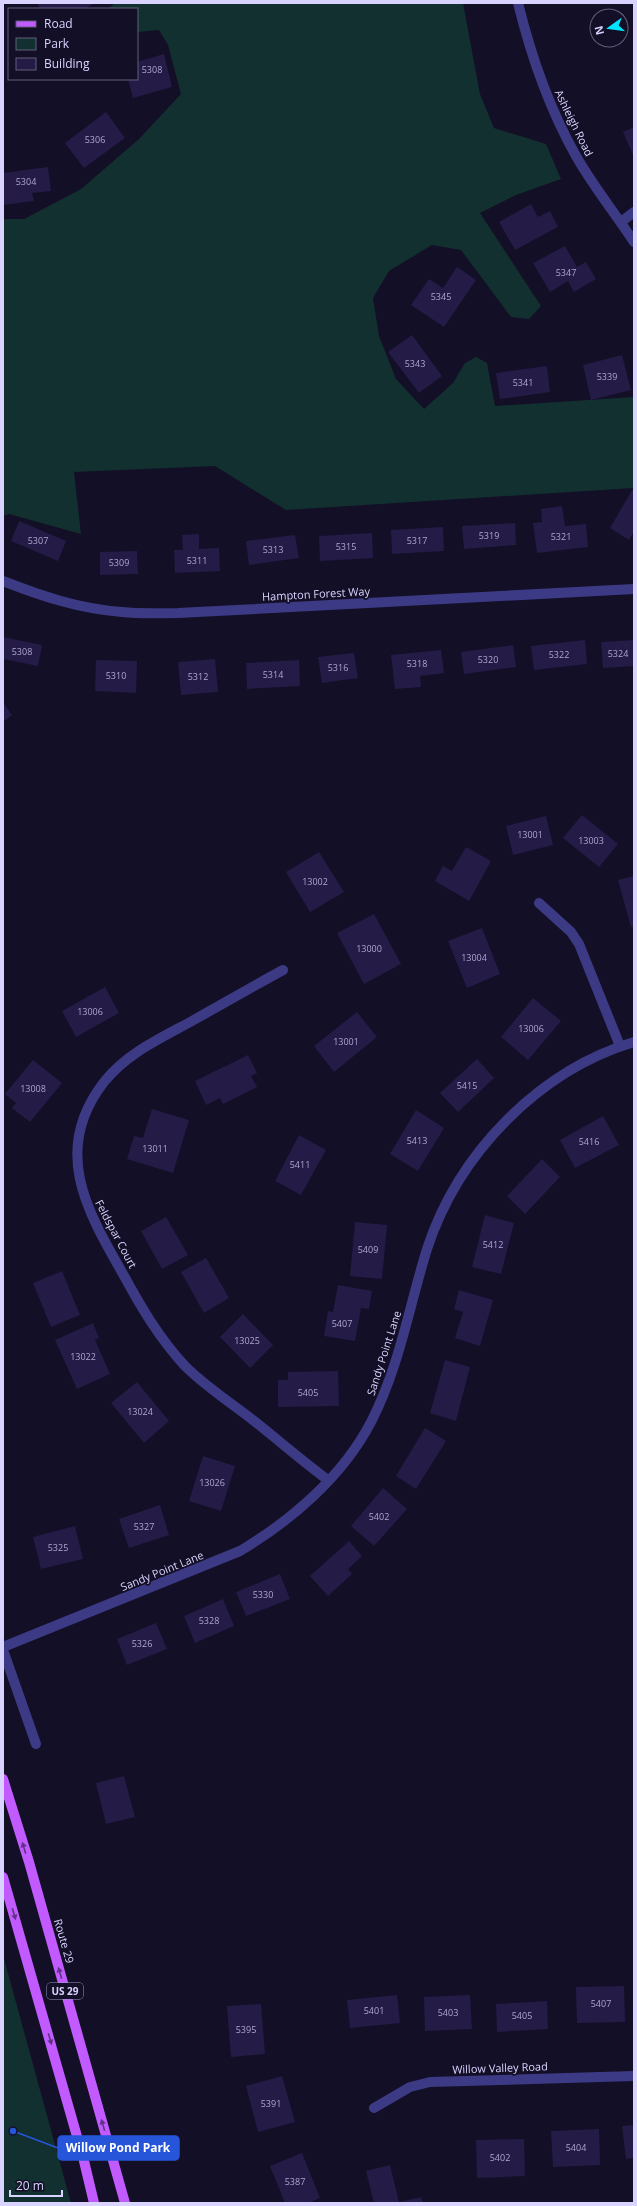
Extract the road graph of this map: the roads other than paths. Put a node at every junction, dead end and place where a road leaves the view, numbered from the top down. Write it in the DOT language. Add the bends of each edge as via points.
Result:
graph roads {
  1 [pos="518,3"];
  2 [pos="634,212"];
  3 [pos="621,222"];
  4 [pos="634,242"];
  5 [pos="3,581"];
  6 [pos="634,589"];
  7 [pos="539,903"];
  8 [pos="282,970"];
  9 [pos="634,1042"];
  10 [pos="620,1046"];
  11 [pos="328,1480"];
  12 [pos="3,1647"];
  13 [pos="3,1650"];
  14 [pos="36,1744"];
  15 [pos="3,1779"];
  16 [pos="3,1877"];
  17 [pos="634,2076"];
  18 [pos="374,2108"];
  19 [pos="94,2203"];
  20 [pos="125,2203"];
  1 -- 3 [label="street, Ashleigh Road" via="544,90 564,134"];
  2 -- 3 [label="street"];
  3 -- 4 [label="street, Ashleigh Road"];
  5 -- 6 [label="street, Hampton Forest Way" via="49,598 85,607 122,612 178,613"];
  7 -- 10 [label="street" via="571,932 579,944"];
  8 -- 11 [label="street, Feldspar Court" via="143,1048 115,1070 98,1092 85,1118 79,1145 78,1170 83,1195 94,1221 147,1316 168,1347 203,1381"];
  9 -- 10 [label="street, Sandy Point Lane"];
  10 -- 11 [label="street, Sandy Point Lane" via="547,1085 506,1120 479,1151 441,1213 427,1248 384,1396 357,1446"];
  11 -- 12 [label="street, Sandy Point Lane" via="293,1516 240,1551"];
  13 -- 14 [label="street"];
  20 -- 15 [label="main road, Route 29 / US 29, one-way" via="29,1862"];
  16 -- 19 [label="main road, US 29, one-way"];
  17 -- 18 [label="street, Willow Valley Road" via="430,2082 410,2087"];
}
